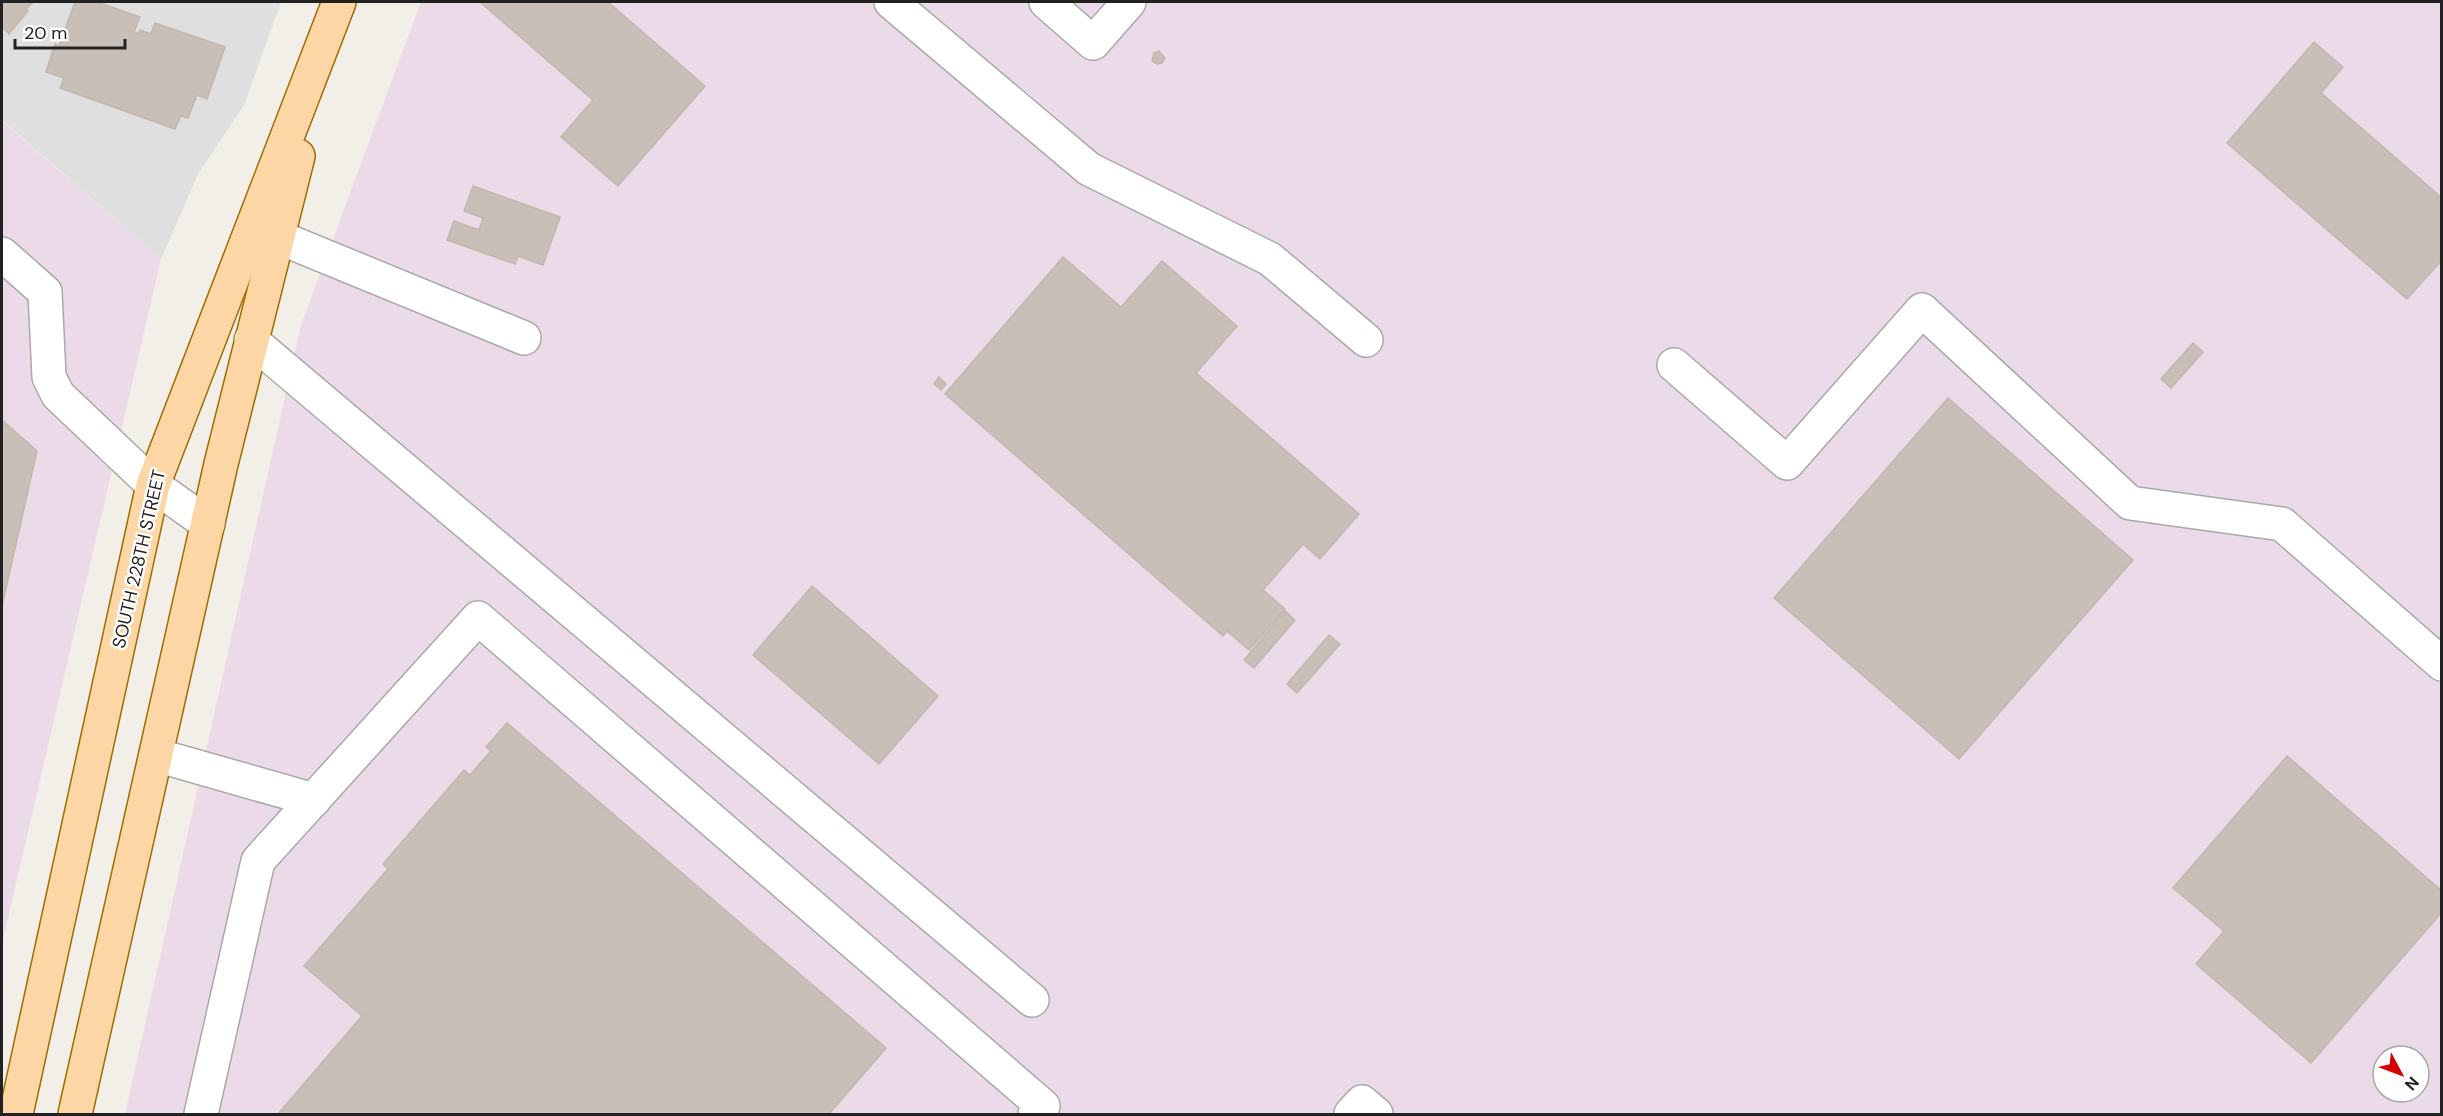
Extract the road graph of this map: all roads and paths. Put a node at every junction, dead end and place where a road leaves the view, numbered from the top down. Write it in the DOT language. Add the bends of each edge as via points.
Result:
graph roads {
  1 [pos="891,2"];
  2 [pos="1046,2"];
  3 [pos="1129,2"];
  4 [pos="335,13"];
  5 [pos="265,233"];
  6 [pos="2,254"];
  7 [pos="524,338"];
  8 [pos="251,340"];
  9 [pos="1366,340"];
  10 [pos="1674,365"];
  11 [pos="153,485"];
  12 [pos="208,524"];
  13 [pos="2442,664"];
  14 [pos="156,754"];
  15 [pos="314,800"];
  16 [pos="1032,1000"];
  17 [pos="16,1114"];
  18 [pos="75,1114"];
  19 [pos="201,1114"];
  20 [pos="1035,1114"];
  21 [pos="1351,1114"];
  22 [pos="1376,1114"];
  1 -- 9 [label="street" via="1089,170 1270,259"];
  2 -- 3 [label="street" via="1093,43"];
  4 -- 5 [label="main road, SOUTH 228TH STREET"];
  5 -- 7 [label="street"];
  5 -- 8 [label="main road, SOUTH 228TH STREET"];
  5 -- 11 [label="main road, SOUTH 228TH STREET"];
  6 -- 11 [label="street" via="45,292 49,377 58,395"];
  8 -- 12 [label="main road, SOUTH 228TH STREET"];
  8 -- 16 [label="street"];
  10 -- 13 [label="street" via="1787,463 1922,310 2130,503 2282,524"];
  11 -- 12 [label="street"];
  11 -- 17 [label="main road, SOUTH 228TH STREET"];
  12 -- 14 [label="main road, SOUTH 228TH STREET"];
  14 -- 15 [label="street"];
  14 -- 18 [label="main road, SOUTH 228TH STREET"];
  15 -- 19 [label="street" via="258,861"];
  15 -- 20 [label="street" via="478,618 1043,1106"];
  21 -- 22 [label="street" via="1362,1102"];
}
